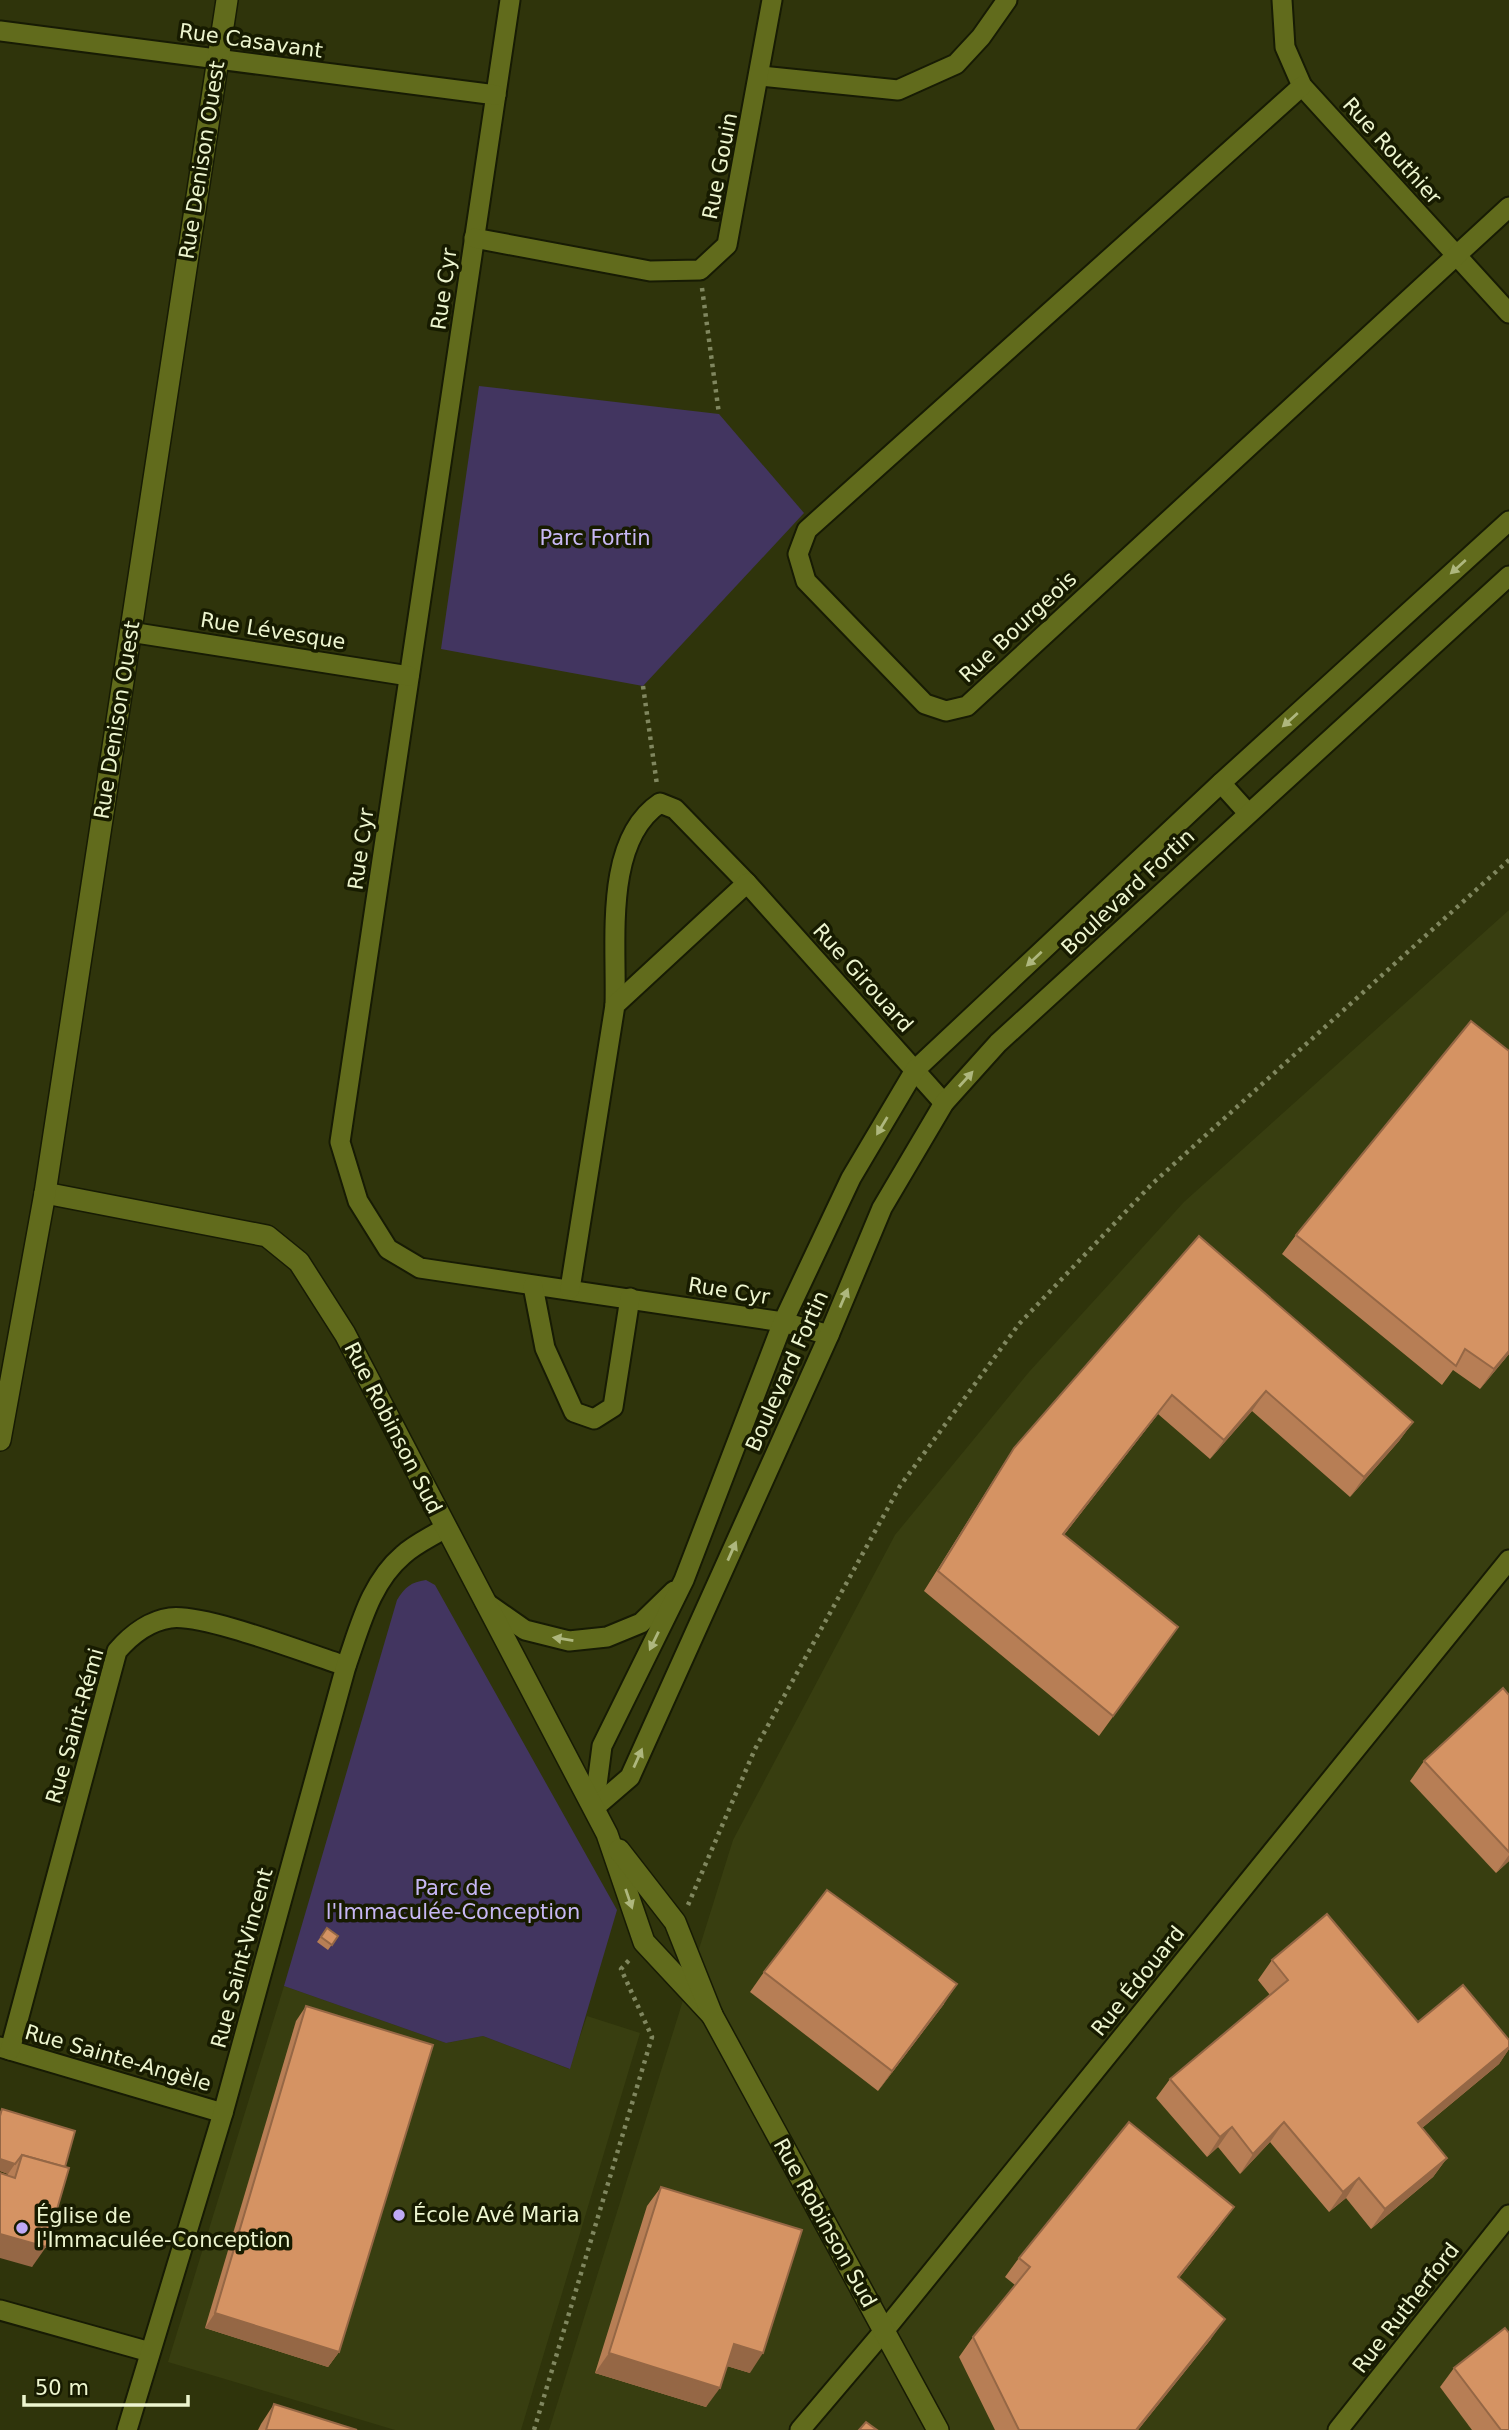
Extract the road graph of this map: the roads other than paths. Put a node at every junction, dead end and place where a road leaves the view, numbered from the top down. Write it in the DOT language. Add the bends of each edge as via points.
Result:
graph roads {
  1 [pos="227,0"];
  2 [pos="510,0"];
  3 [pos="772,0"];
  4 [pos="1007,0"];
  5 [pos="1282,0"];
  6 [pos="0,31"];
  7 [pos="218,59"];
  8 [pos="761,76"];
  9 [pos="1302,86"];
  10 [pos="496,95"];
  11 [pos="1509,207"];
  12 [pos="474,238"];
  13 [pos="1456,255"];
  14 [pos="1509,313"];
  15 [pos="1509,521"];
  16 [pos="1509,576"];
  17 [pos="130,632"];
  18 [pos="409,676"];
  19 [pos="1221,783"];
  20 [pos="1248,813"];
  21 [pos="747,883"];
  22 [pos="615,1004"];
  23 [pos="915,1070"];
  24 [pos="944,1103"];
  25 [pos="45,1193"];
  26 [pos="533,1286"];
  27 [pos="570,1290"];
  28 [pos="630,1298"];
  29 [pos="783,1322"];
  30 [pos="828,1335"];
  31 [pos="0,1440"];
  32 [pos="445,1528"];
  33 [pos="1509,1559"];
  34 [pos="684,1580"];
  35 [pos="485,1602"];
  36 [pos="346,1666"];
  37 [pos="594,1808"];
  38 [pos="607,1834"];
  39 [pos="712,2015"];
  40 [pos="5,2049"];
  41 [pos="223,2113"];
  42 [pos="1509,2215"];
  43 [pos="0,2310"];
  44 [pos="884,2331"];
  45 [pos="150,2352"];
  46 [pos="127,2430"];
  47 [pos="800,2430"];
  48 [pos="938,2430"];
  49 [pos="1338,2430"];
  1 -- 7 [label="street, Rue Denison Ouest"];
  2 -- 10 [label="street, Rue Cyr"];
  3 -- 8 [label="street, Rue Gouin"];
  4 -- 8 [label="street" via="956,64 898,90"];
  5 -- 9 [label="street, Rue Routhier" via="1284,47"];
  6 -- 7 [label="street, Rue Casavant"];
  7 -- 10 [label="street, Rue Casavant"];
  7 -- 17 [label="street, Rue Denison Ouest"];
  8 -- 12 [label="street, Rue Gouin" via="727,245 700,270 650,271"];
  9 -- 13 [label="street, Rue Routhier"];
  9 -- 13 [label="street, Rue Bourgeois" via="807,530 798,554 806,581 925,704 946,711 967,706"];
  10 -- 12 [label="street, Rue Cyr"];
  11 -- 13 [label="street, Rue Bourgeois"];
  12 -- 18 [label="street, Rue Cyr"];
  13 -- 14 [label="street, Rue Routhier"];
  15 -- 19 [label="street, Boulevard Fortin, one-way"];
  16 -- 20 [label="street, Boulevard Fortin"];
  17 -- 18 [label="street, Rue Lévesque"];
  17 -- 25 [label="street, Rue Denison Ouest"];
  18 -- 26 [label="street, Rue Cyr" via="340,1142 358,1201 388,1249 420,1268"];
  19 -- 20 [label="street"];
  19 -- 23 [label="street, Boulevard Fortin, one-way"];
  24 -- 20 [label="street, Boulevard Fortin, one-way" via="999,1043"];
  21 -- 22 [label="street"];
  21 -- 22 [label="street, Rue Girouard" via="675,809 660,803 643,814 618,866"];
  21 -- 23 [label="street, Rue Girouard"];
  22 -- 27 [label="street"];
  23 -- 24 [label="street, Rue Girouard"];
  23 -- 29 [label="street, Boulevard Fortin, one-way" via="850,1178"];
  30 -- 24 [label="street, Boulevard Fortin, one-way" via="882,1208"];
  25 -- 31 [label="street, Rue Denison Ouest"];
  25 -- 32 [label="street, Rue Robinson Sud" via="267,1236 299,1262 345,1334"];
  26 -- 27 [label="street, Rue Cyr"];
  26 -- 28 [label="street" via="545,1348 574,1412 594,1419 613,1407"];
  27 -- 28 [label="street, Rue Cyr"];
  28 -- 29 [label="street, Rue Cyr"];
  29 -- 30 [label="street, Rue Cyr"];
  29 -- 34 [label="street, Boulevard Fortin"];
  37 -- 30 [label="street, Boulevard Fortin, one-way" via="630,1777"];
  32 -- 35 [label="street, Rue Robinson Sud"];
  32 -- 36 [label="street, Rue Saint-Vincent" via="404,1554 385,1573 369,1600"];
  33 -- 44 [label="street, Rue Édouard"];
  34 -- 35 [label="street, Boulevard Fortin, one-way" via="641,1623 607,1637 569,1641 525,1630"];
  34 -- 37 [label="street, Boulevard Fortin, one-way" via="602,1746"];
  35 -- 37 [label="street, Rue Robinson Sud"];
  36 -- 40 [label="street, Rue Saint-Rémi" via="198,1619 169,1618 132,1633 117,1651"];
  36 -- 41 [label="street, Rue Saint-Vincent"];
  37 -- 38 [label="street, Rue Robinson Sud"];
  38 -- 39 [label="street, Rue Robinson Sud" via="675,1922"];
  38 -- 39 [label="street, Rue Robinson Sud, one-way" via="644,1942"];
  39 -- 44 [label="street, Rue Robinson Sud"];
  40 -- 41 [label="street, Rue Sainte-Angèle"];
  41 -- 45 [label="street, Rue Saint-Vincent"];
  42 -- 49 [label="street, Rue Rutherford"];
  43 -- 45 [label="street"];
  44 -- 47 [label="street, Rue Édouard"];
  44 -- 48 [label="street, Rue Robinson Sud"];
  45 -- 46 [label="street, Rue Saint-Vincent"];
}
